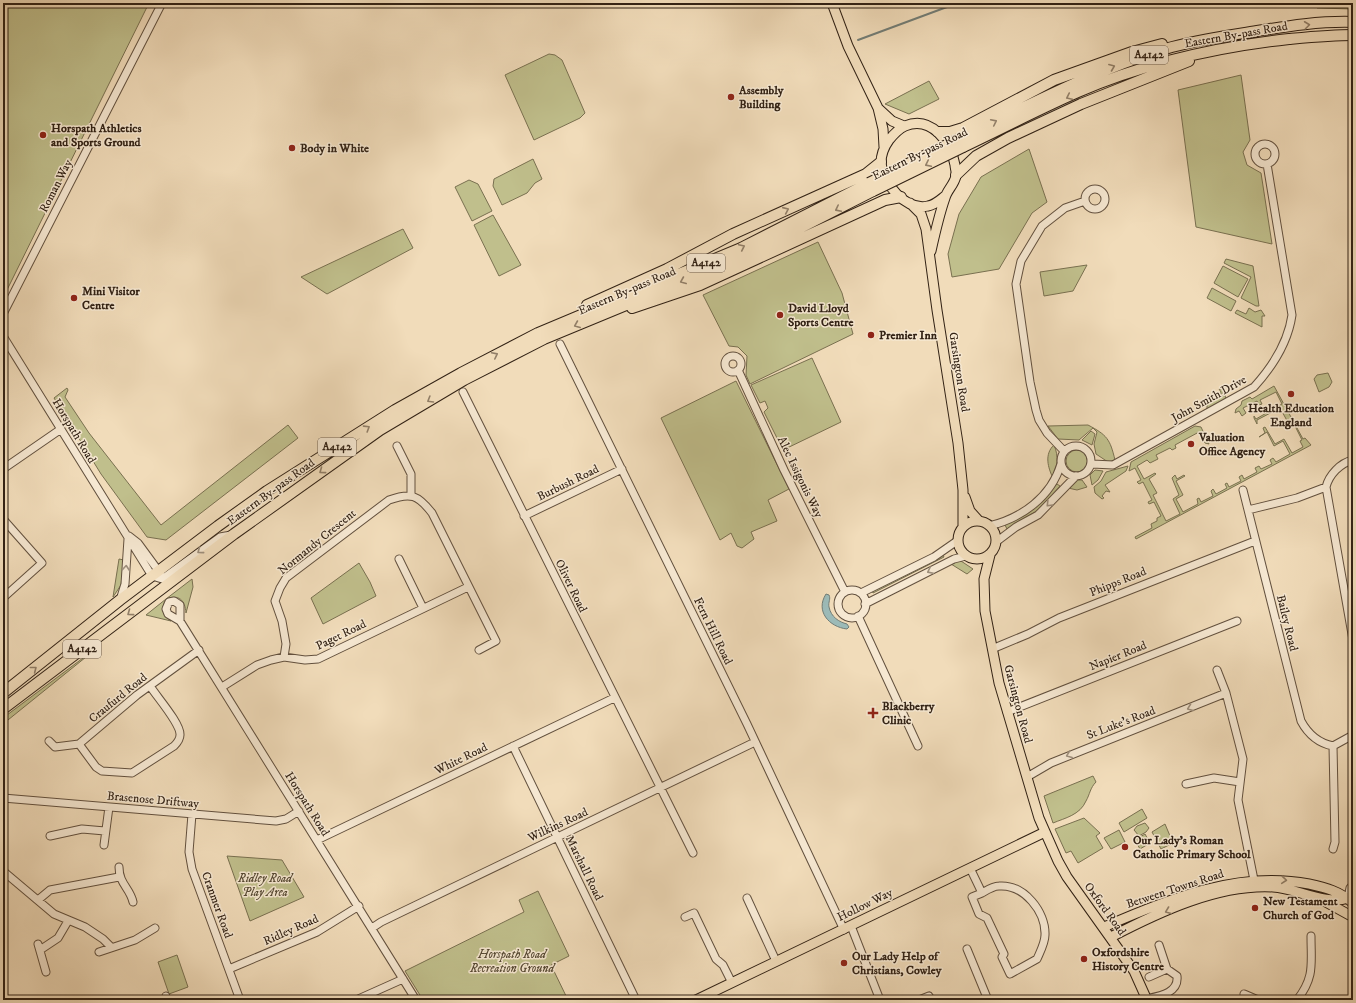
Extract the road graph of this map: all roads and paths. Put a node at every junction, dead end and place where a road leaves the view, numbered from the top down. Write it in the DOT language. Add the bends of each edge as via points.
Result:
graph roads {
  1 [pos="162,3"];
  2 [pos="832,3"];
  3 [pos="1353,22"];
  4 [pos="1353,35"];
  5 [pos="1197,41"];
  6 [pos="1199,53"];
  7 [pos="878,108"];
  8 [pos="904,126"];
  9 [pos="938,132"];
  10 [pos="961,143"];
  11 [pos="884,147"];
  12 [pos="881,162"];
  13 [pos="1267,164"];
  14 [pos="956,175"];
  15 [pos="871,187"];
  16 [pos="946,196"];
  17 [pos="901,197"];
  18 [pos="1085,201"];
  19 [pos="910,203"];
  20 [pos="929,258"];
  21 [pos="613,310"];
  22 [pos="3,314"];
  23 [pos="538,333"];
  24 [pos="3,336"];
  25 [pos="560,344"];
  26 [pos="738,370"];
  27 [pos="463,392"];
  28 [pos="61,428"];
  29 [pos="397,446"];
  30 [pos="1064,451"];
  31 [pos="1353,460"];
  32 [pos="1061,464"];
  33 [pos="1092,464"];
  34 [pos="3,469"];
  35 [pos="622,470"];
  36 [pos="1076,476"];
  37 [pos="1326,487"];
  38 [pos="963,490"];
  39 [pos="1243,490"];
  40 [pos="411,495"];
  41 [pos="1248,510"];
  42 [pos="524,516"];
  43 [pos="3,519"];
  44 [pos="980,521"];
  45 [pos="963,526"];
  46 [pos="989,526"];
  47 [pos="234,534"];
  48 [pos="128,536"];
  49 [pos="957,541"];
  50 [pos="1255,541"];
  51 [pos="996,542"];
  52 [pos="990,555"];
  53 [pos="966,556"];
  54 [pos="399,559"];
  55 [pos="977,560"];
  56 [pos="158,575"];
  57 [pos="984,579"];
  58 [pos="468,587"];
  59 [pos="161,590"];
  60 [pos="845,592"];
  61 [pos="861,593"];
  62 [pos="3,598"];
  63 [pos="120,600"];
  64 [pos="866,604"];
  65 [pos="423,608"];
  66 [pos="858,616"];
  67 [pos="180,621"];
  68 [pos="1237,621"];
  69 [pos="1353,640"];
  70 [pos="992,649"];
  71 [pos="199,650"];
  72 [pos="479,650"];
  73 [pos="284,657"];
  74 [pos="1217,670"];
  75 [pos="150,686"];
  76 [pos="222,687"];
  77 [pos="3,693"];
  78 [pos="1226,694"];
  79 [pos="614,698"];
  80 [pos="3,709"];
  81 [pos="1007,712"];
  82 [pos="1353,735"];
  83 [pos="49,741"];
  84 [pos="755,742"];
  85 [pos="79,744"];
  86 [pos="513,746"];
  87 [pos="918,746"];
  88 [pos="1333,746"];
  89 [pos="1027,776"];
  90 [pos="1240,782"];
  91 [pos="1186,784"];
  92 [pos="661,789"];
  93 [pos="3,798"];
  94 [pos="108,807"];
  95 [pos="299,811"];
  96 [pos="192,814"];
  97 [pos="105,831"];
  98 [pos="1045,832"];
  99 [pos="50,836"];
  100 [pos="557,838"];
  101 [pos="317,840"];
  102 [pos="104,845"];
  103 [pos="1337,845"];
  104 [pos="692,853"];
  105 [pos="119,867"];
  106 [pos="970,868"];
  107 [pos="3,871"];
  108 [pos="119,876"];
  109 [pos="1255,883"];
  110 [pos="1353,885"];
  111 [pos="982,893"];
  112 [pos="1316,897"];
  113 [pos="747,898"];
  114 [pos="1351,898"];
  115 [pos="38,900"];
  116 [pos="133,902"];
  117 [pos="359,906"];
  118 [pos="685,917"];
  119 [pos="1353,917"];
  120 [pos="68,921"];
  121 [pos="1104,927"];
  122 [pos="155,928"];
  123 [pos="372,928"];
  124 [pos="847,928"];
  125 [pos="1311,936"];
  126 [pos="1111,937"];
  127 [pos="1159,945"];
  128 [pos="111,947"];
  129 [pos="967,949"];
  130 [pos="99,952"];
  131 [pos="776,961"];
  132 [pos="229,969"];
  133 [pos="1167,969"];
  134 [pos="46,972"];
  135 [pos="1149,978"];
  136 [pos="403,979"];
  137 [pos="732,983"];
  138 [pos="1244,994"];
  139 [pos="240,1000"];
  140 [pos="356,1000"];
  141 [pos="416,1000"];
  142 [pos="636,1000"];
  143 [pos="696,1000"];
  144 [pos="880,1000"];
  145 [pos="919,1000"];
  146 [pos="931,1000"];
  147 [pos="988,1000"];
  148 [pos="1146,1000"];
  149 [pos="1258,1000"];
  150 [pos="1297,1000"];
  1 -- 22 [label="street, Roman Way"];
  2 -- 7 [label="main road" via="851,52"];
  5 -- 3 [label="highway, Eastern By-pass Road / A4142, one-way" via="1335,21"];
  4 -- 6 [label="highway, Eastern By-pass Road / A4142" via="1264,42"];
  5 -- 9 [label="highway" via="1180,39 1100,63 1054,80 963,128"];
  10 -- 5 [label="highway, Eastern By-pass Road / A4142, one-way" via="1073,83 1131,60"];
  6 -- 10 [label="highway, Eastern By-pass Road / A4142, one-way" via="1154,64 1079,92"];
  6 -- 14 [label="highway" via="1190,61 1081,104 1008,138 976,156"];
  7 -- 8 [label="main road" via="892,121"];
  7 -- 11 [label="main road"];
  8 -- 9 [label="main road" via="922,125"];
  8 -- 11 [label="main road"];
  9 -- 14 [label="main road" via="946,140 953,157"];
  10 -- 15 [label="highway, Eastern By-pass Road / A4142, bridge"];
  11 -- 12 [label="main road"];
  12 -- 17 [label="main road" via="890,186"];
  23 -- 12 [label="highway, one-way" via="586,306 733,234 866,174"];
  13 -- 33 [label="street, John Smith Drive" via="1292,315 1290,332 1279,354 1268,372 1254,387 1238,397 1113,465"];
  14 -- 16 [label="main road"];
  15 -- 21 [label="highway, Eastern By-pass Road / A4142, one-way" via="745,256"];
  23 -- 15 [label="highway, Eastern By-pass Road / A4142, one-way" via="741,248"];
  16 -- 19 [label="main road" via="928,206 919,207"];
  16 -- 20 [label="main road"];
  17 -- 19 [label="main road"];
  17 -- 21 [label="highway" via="885,200 700,285 646,305"];
  18 -- 30 [label="street" via="1065,208 1042,226 1021,261 1016,284 1036,410 1047,433"];
  19 -- 20 [label="main road, Garsington Road" via="920,214 926,229"];
  20 -- 38 [label="main road, Garsington Road" via="951,393"];
  21 -- 47 [label="highway, Eastern By-pass Road / A4142, one-way" via="544,339 451,388 380,430"];
  56 -- 23 [label="highway, Eastern By-pass Road / A4142, one-way" via="267,491 395,410"];
  24 -- 28 [label="street, Horspath Road"];
  25 -- 35 [label="street, Fern Hill Road"];
  26 -- 60 [label="street, Alec Issigonis Way"];
  27 -- 42 [label="street, Oliver Road"];
  28 -- 34 [label="street"];
  28 -- 48 [label="street, Horspath Road"];
  29 -- 40 [label="street" via="411,474"];
  30 -- 32 [label="street"];
  30 -- 33 [label="street" via="1074,445 1082,446 1089,452"];
  31 -- 37 [label="street" via="1339,467"];
  32 -- 36 [label="street" via="1067,473"];
  32 -- 46 [label="street" via="1055,481 1037,502 1007,520"];
  33 -- 36 [label="street" via="1086,473"];
  35 -- 42 [label="street, Burbush Road"];
  35 -- 84 [label="street, Fern Hill Road"];
  36 -- 51 [label="street, one-way" via="1038,514"];
  37 -- 41 [label="street" via="1297,498"];
  37 -- 69 [label="street"];
  38 -- 44 [label="main road" via="970,511"];
  38 -- 45 [label="main road"];
  39 -- 41 [label="street, Bailey Road"];
  40 -- 58 [label="street" via="423,502 432,513"];
  40 -- 73 [label="street, Normandy Crescent" via="389,500 286,578 276,601 286,644"];
  41 -- 50 [label="street, Bailey Road"];
  42 -- 79 [label="street, Oliver Road"];
  43 -- 62 [label="street" via="42,563"];
  44 -- 45 [label="main road" via="972,521"];
  44 -- 46 [label="main road"];
  45 -- 49 [label="main road"];
  46 -- 51 [label="main road" via="995,534"];
  47 -- 56 [label="street, one-way" via="220,537"];
  47 -- 59 [label="highway, Eastern By-pass Road / A4142"];
  48 -- 56 [label="street, Horspath Road" via="138,543"];
  63 -- 48 [label="street, one-way" via="125,584"];
  49 -- 53 [label="main road" via="959,549"];
  49 -- 61 [label="street" via="934,557"];
  50 -- 70 [label="street, Phipps Road" via="1059,618"];
  50 -- 88 [label="street, Bailey Road" via="1301,721 1316,739"];
  51 -- 52 [label="main road"];
  52 -- 55 [label="main road"];
  52 -- 57 [label="main road, Garsington Road"];
  53 -- 55 [label="main road"];
  53 -- 64 [label="street, one-way" via="954,559"];
  54 -- 65 [label="street"];
  55 -- 57 [label="main road, Garsington Road"];
  56 -- 59 [label="street"];
  56 -- 63 [label="highway, Eastern By-pass Road / A4142"];
  57 -- 70 [label="main road, Garsington Road" via="985,611"];
  58 -- 65 [label="street, Paget Road"];
  58 -- 72 [label="street" via="498,644"];
  59 -- 80 [label="highway, Eastern By-pass Road / A4142, one-way"];
  60 -- 61 [label="street" via="853,590"];
  60 -- 66 [label="street" via="839,598 840,610 846,616"];
  61 -- 64 [label="street"];
  77 -- 63 [label="highway, Eastern By-pass Road / A4142, one-way"];
  64 -- 66 [label="street"];
  65 -- 73 [label="street, Paget Road" via="318,659"];
  66 -- 87 [label="street"];
  67 -- 71 [label="street, Horspath Road"];
  68 -- 81 [label="street, Napier Road"];
  70 -- 81 [label="main road, Garsington Road"];
  71 -- 75 [label="street, Craufurd Road"];
  71 -- 76 [label="street, Horspath Road"];
  73 -- 76 [label="street, Paget Road" via="256,665"];
  74 -- 78 [label="street"];
  75 -- 85 [label="street, Craufurd Road"];
  75 -- 85 [label="street" via="178,726 179,740 174,746 132,773 102,771"];
  76 -- 95 [label="street, Horspath Road"];
  78 -- 89 [label="street, St Luke's Road, one-way" via="1051,763"];
  78 -- 90 [label="street" via="1244,759"];
  79 -- 86 [label="street, White Road"];
  79 -- 92 [label="street, Oliver Road"];
  81 -- 89 [label="main road, Garsington Road"];
  82 -- 88 [label="street"];
  83 -- 85 [label="street" via="55,747"];
  84 -- 92 [label="street, Wilkins Road"];
  84 -- 124 [label="street, Fern Hill Road"];
  86 -- 100 [label="street, Marshall Road"];
  86 -- 101 [label="street, White Road"];
  88 -- 103 [label="street"];
  89 -- 98 [label="main road, Garsington Road"];
  90 -- 91 [label="street" via="1214,778"];
  90 -- 109 [label="street" via="1238,800"];
  92 -- 100 [label="street, Wilkins Road"];
  92 -- 104 [label="street, Oliver Road"];
  93 -- 94 [label="street, Brasenose Driftway"];
  94 -- 96 [label="street, Brasenose Driftway"];
  94 -- 97 [label="street"];
  95 -- 96 [label="street, Brasenose Driftway" via="281,820"];
  95 -- 101 [label="street, Horspath Road"];
  96 -- 132 [label="street, Cranmer Road" via="189,852 192,869"];
  97 -- 99 [label="street" via="82,829"];
  97 -- 102 [label="street"];
  98 -- 106 [label="main road, Hollow Way"];
  98 -- 121 [label="main road, Oxford Road" via="1068,877"];
  100 -- 123 [label="street, Wilkins Road"];
  100 -- 142 [label="street, Marshall Road"];
  101 -- 117 [label="street, Horspath Road"];
  105 -- 108 [label="street"];
  106 -- 111 [label="street"];
  106 -- 124 [label="main road, Hollow Way"];
  107 -- 115 [label="street"];
  108 -- 115 [label="street" via="50,890"];
  108 -- 116 [label="street"];
  109 -- 112 [label="main road, Between Towns Road" via="1286,888"];
  109 -- 114 [label="main road, Between Towns Road, one-way" via="1279,879 1299,882 1339,892"];
  109 -- 121 [label="main road, Between Towns Road" via="1216,886"];
  109 -- 126 [label="main road, Between Towns Road, one-way" via="1198,900"];
  110 -- 114 [label="street" via="1350,888"];
  111 -- 111 [label="street" via="972,897 979,914 987,918 1004,954 1002,957 1010,974 1037,959 1045,936 1042,917 1034,904 1025,895 1007,886 997,886"];
  112 -- 114 [label="main road, Between Towns Road" via="1336,901"];
  112 -- 119 [label="main road"];
  113 -- 131 [label="street"];
  114 -- 119 [label="main road" via="1348,910"];
  115 -- 120 [label="street" via="54,914"];
  117 -- 123 [label="street, Horspath Road"];
  117 -- 132 [label="street, Ridley Road" via="317,932"];
  118 -- 137 [label="street" via="694,913 716,958 724,965"];
  120 -- 128 [label="street" via="85,927"];
  120 -- 134 [label="street" via="58,938 39,947"];
  121 -- 126 [label="main road, Oxford Road"];
  122 -- 128 [label="street" via="135,940"];
  123 -- 136 [label="street, Horspath Road"];
  124 -- 131 [label="main road, Hollow Way"];
  124 -- 144 [label="street, Fern Hill Road"];
  125 -- 150 [label="street" via="1311,976"];
  126 -- 148 [label="main road, Oxford Road" via="1134,971"];
  127 -- 133 [label="street"];
  128 -- 130 [label="street"];
  129 -- 147 [label="street"];
  131 -- 137 [label="main road, Hollow Way"];
  132 -- 139 [label="street, Cranmer Road"];
  133 -- 135 [label="street"];
  133 -- 148 [label="street" via="1177,976 1178,984 1175,989"];
  136 -- 140 [label="street"];
  136 -- 141 [label="street, Horspath Road"];
  137 -- 143 [label="main road, Hollow Way"];
  138 -- 149 [label="street"];
  145 -- 146 [label="street" via="929,996"];
}
